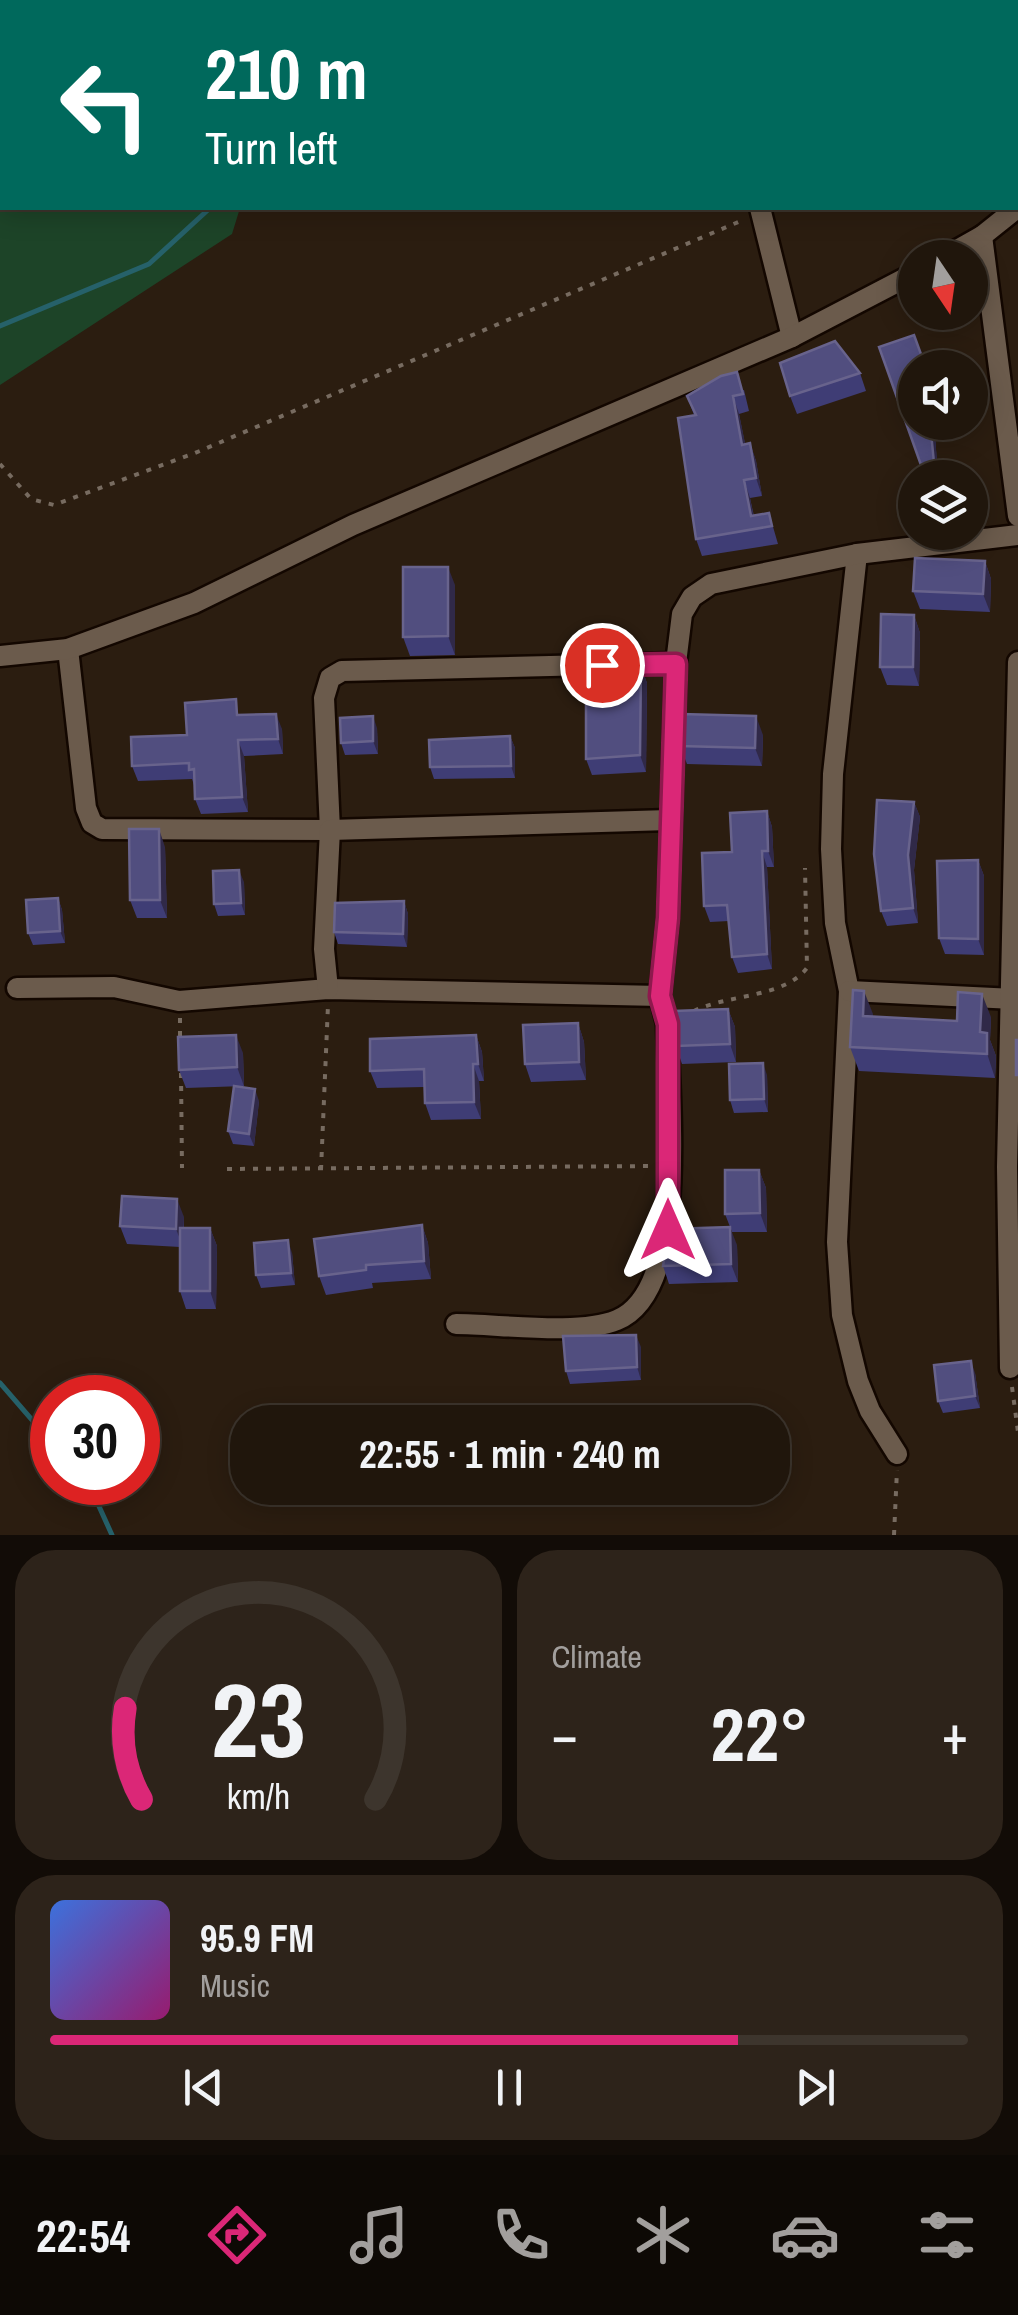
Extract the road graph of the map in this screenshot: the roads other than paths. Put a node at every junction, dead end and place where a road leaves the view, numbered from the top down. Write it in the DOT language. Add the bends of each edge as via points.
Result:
graph roads {
  1 [pos="760,210"];
  2 [pos="1014,210"];
  3 [pos="982,236"];
  4 [pos="975,240"];
  5 [pos="898,282"];
  6 [pos="792,337"];
  7 [pos="1018,516"];
  8 [pos="1018,535"];
  9 [pos="857,554"];
  10 [pos="68,649"];
  11 [pos="0,656"];
  12 [pos="1018,662"];
  13 [pos="676,664"];
  14 [pos="670,820"];
  15 [pos="330,830"];
  16 [pos="1015,838"];
  17 [pos="17,988"];
  18 [pos="328,989"];
  19 [pos="849,991"];
  20 [pos="660,996"];
  21 [pos="1014,1000"];
  22 [pos="1013,1168"];
  23 [pos="456,1324"];
  24 [pos="1010,1368"];
  25 [pos="897,1454"];
  1 -- 6 [label="street"];
  2 -- 3 [label="street"];
  3 -- 4 [label="street"];
  3 -- 7 [label="street"];
  5 -- 6 [label="street"];
  6 -- 10 [label="street" via="353,524 194,603"];
  8 -- 9 [label="street"];
  9 -- 13 [label="street" via="710,584 682,614"];
  9 -- 19 [label="street" via="831,849 835,923"];
  10 -- 11 [label="street"];
  10 -- 15 [label="street" via="86,808 102,829"];
  12 -- 16 [label="street"];
  13 -- 14 [label="street"];
  13 -- 15 [label="street" via="342,672 330,678 324,698"];
  14 -- 15 [label="street"];
  14 -- 20 [label="street"];
  15 -- 18 [label="street"];
  16 -- 21 [label="street"];
  17 -- 18 [label="street" via="114,987 179,1001"];
  18 -- 20 [label="street"];
  19 -- 21 [label="street"];
  19 -- 25 [label="street" via="838,1206 842,1315 864,1396"];
  20 -- 23 [label="street" via="668,1024 668,1230 658,1276 642,1306 615,1321 585,1325"];
  21 -- 22 [label="street"];
  22 -- 24 [label="street"];
}
